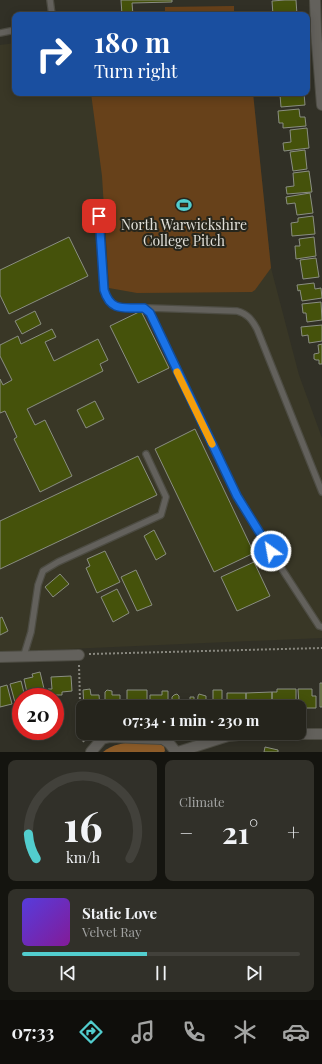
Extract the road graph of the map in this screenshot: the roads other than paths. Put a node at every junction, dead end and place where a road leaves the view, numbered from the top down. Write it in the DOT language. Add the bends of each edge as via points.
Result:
graph roads {
  1 [pos="50,0"];
  2 [pos="315,0"];
  3 [pos="52,12"];
  4 [pos="12,31"];
  5 [pos="0,33"];
  6 [pos="322,105"];
  7 [pos="99,216"];
  8 [pos="144,308"];
  9 [pos="146,454"];
  10 [pos="322,492"];
  11 [pos="322,627"];
  12 [pos="24,655"];
  13 [pos="79,655"];
  14 [pos="0,657"];
  15 [pos="322,734"];
  16 [pos="199,748"];
  17 [pos="91,751"];
  18 [pos="177,752"];
  1 -- 3 [label="lane"];
  2 -- 6 [label="street"];
  4 -- 5 [label="lane"];
  7 -- 8 [label="lane" via="104,290 107,299 116,307"];
  8 -- 10 [label="lane" via="237,311 248,316 257,329"];
  8 -- 11 [label="lane" via="150,313 238,498"];
  9 -- 12 [label="lane" via="166,497 161,514 43,571"];
  12 -- 13 [label="street"];
  12 -- 14 [label="street"];
  15 -- 16 [label="street" via="228,736"];
  16 -- 18 [label="street"];
  17 -- 18 [label="street" via="102,739 110,737 149,737 162,739"];
}
